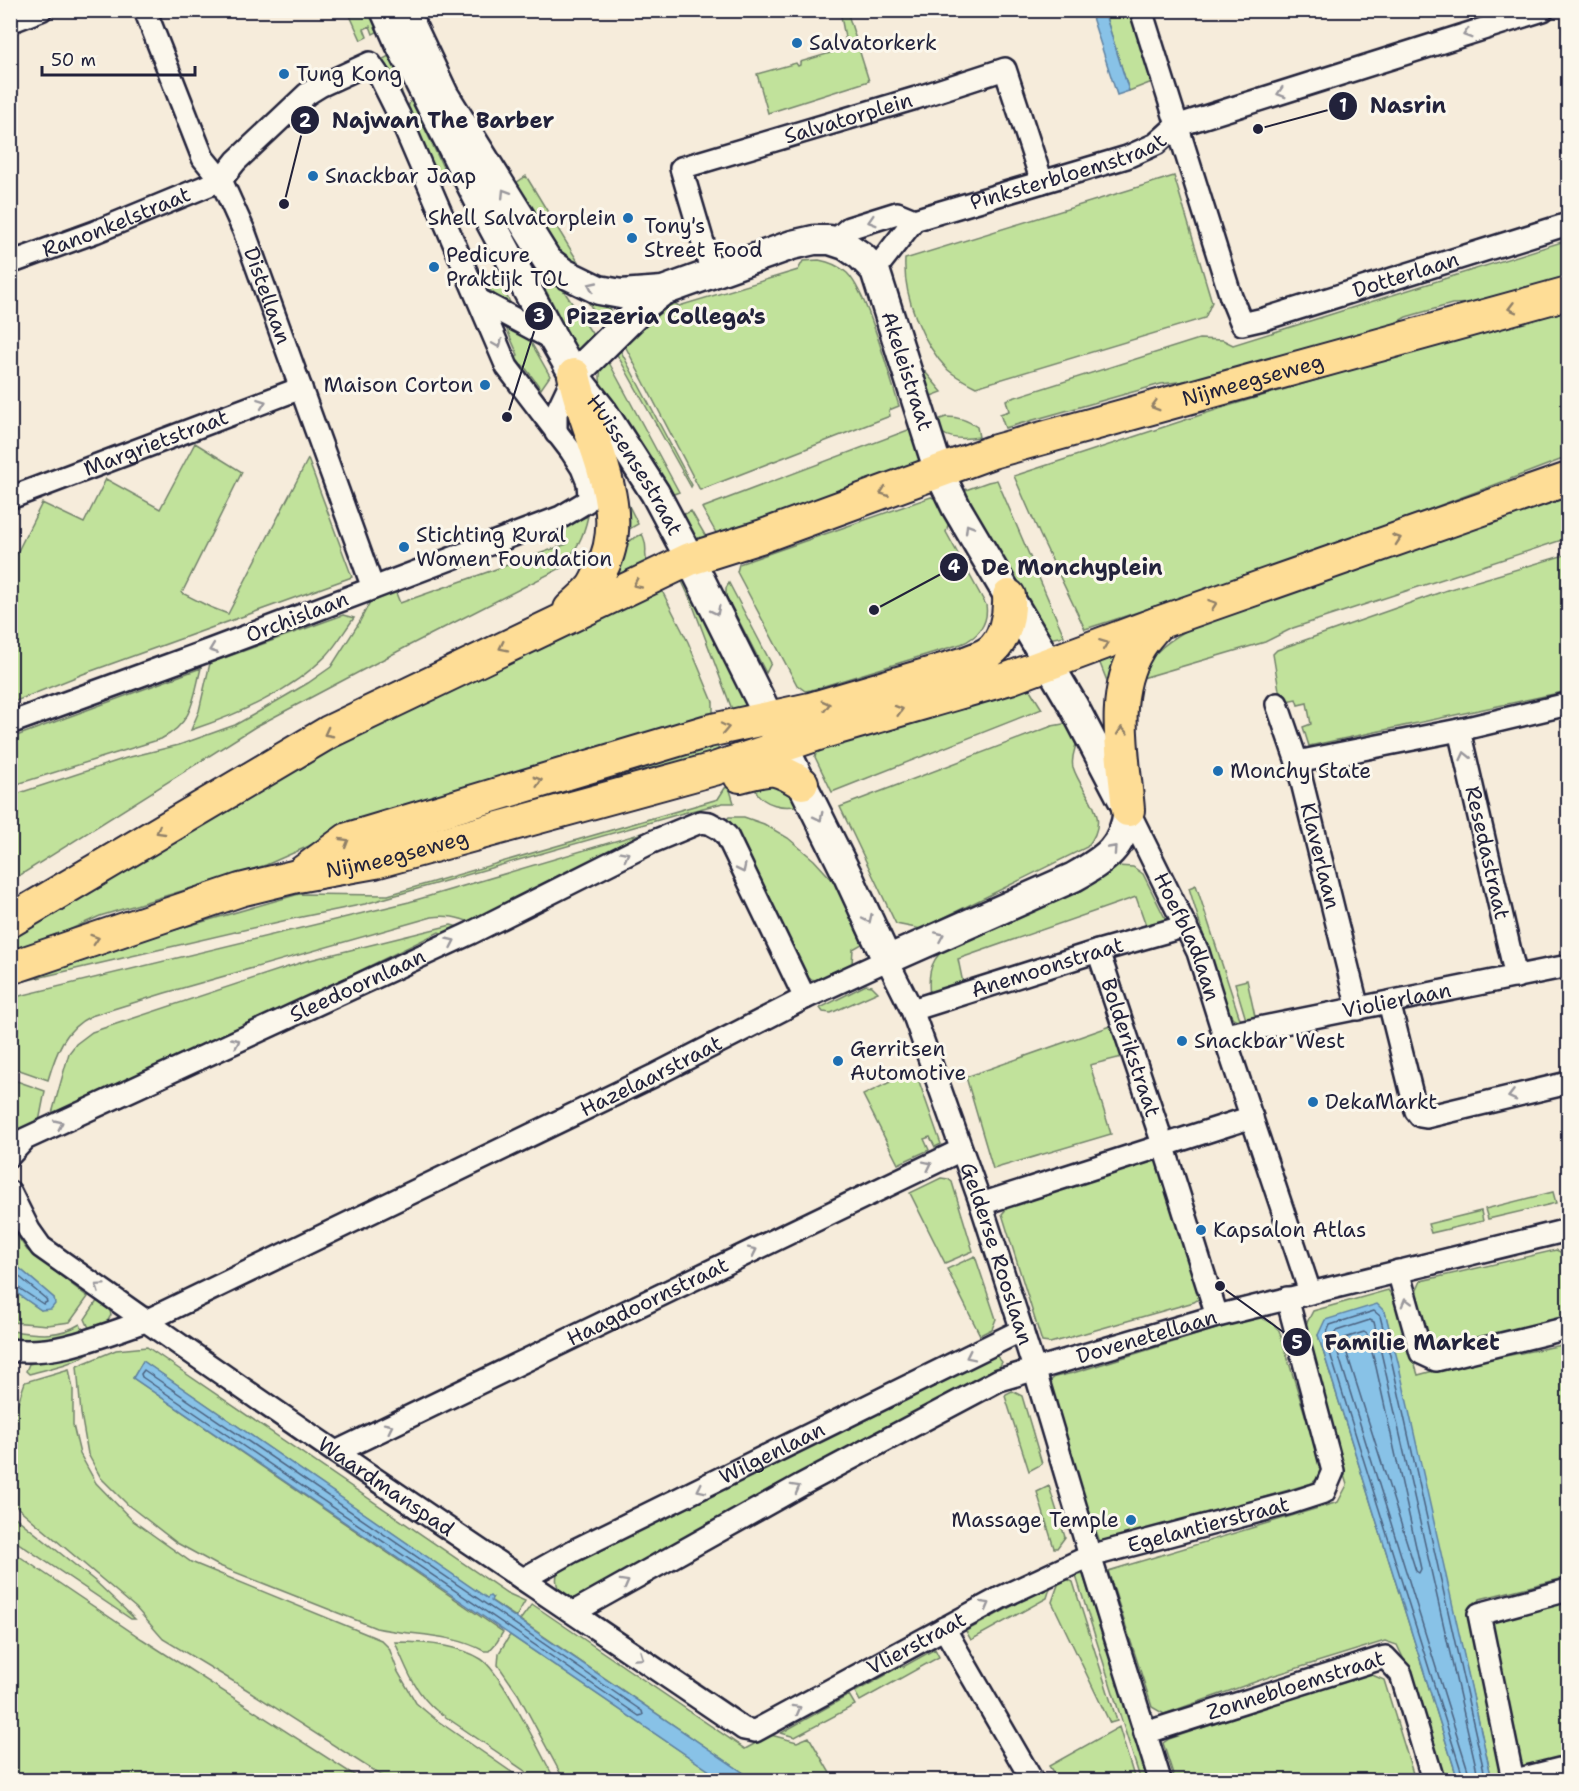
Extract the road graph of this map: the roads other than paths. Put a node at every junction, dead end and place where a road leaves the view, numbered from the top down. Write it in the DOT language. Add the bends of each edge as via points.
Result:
graph roads {
  1 [pos="41,10"];
  2 [pos="145,10"];
  3 [pos="385,10"];
  4 [pos="404,10"];
  5 [pos="1141,10"];
  6 [pos="1543,10"];
  7 [pos="10,22"];
  8 [pos="1176,126"];
  9 [pos="221,180"];
  10 [pos="1041,182"];
  11 [pos="914,220"];
  12 [pos="1569,224"];
  13 [pos="824,240"];
  14 [pos="10,262"];
  15 [pos="875,270"];
  16 [pos="712,273"];
  17 [pos="663,291"];
  18 [pos="1569,293"];
  19 [pos="479,300"];
  20 [pos="554,340"];
  21 [pos="574,375"];
  22 [pos="301,388"];
  23 [pos="556,433"];
  24 [pos="939,471"];
  25 [pos="1569,479"];
  26 [pos="10,498"];
  27 [pos="690,559"];
  28 [pos="373,588"];
  29 [pos="1009,596"];
  30 [pos="556,622"];
  31 [pos="1158,623"];
  32 [pos="1049,664"];
  33 [pos="1277,704"];
  34 [pos="1569,704"];
  35 [pos="769,717"];
  36 [pos="10,723"];
  37 [pos="1460,730"];
  38 [pos="783,746"];
  39 [pos="1297,762"];
  40 [pos="802,783"];
  41 [pos="1128,810"];
  42 [pos="507,826"];
  43 [pos="297,876"];
  44 [pos="10,921"];
  45 [pos="1186,926"];
  46 [pos="1098,951"];
  47 [pos="887,960"];
  48 [pos="1569,966"];
  49 [pos="10,968"];
  50 [pos="1516,977"];
  51 [pos="805,998"];
  52 [pos="1389,1002"];
  53 [pos="1358,1009"];
  54 [pos="912,1010"];
  55 [pos="1224,1035"];
  56 [pos="1569,1083"];
  57 [pos="1252,1117"];
  58 [pos="1163,1144"];
  59 [pos="961,1150"];
  60 [pos="10,1155"];
  61 [pos="10,1192"];
  62 [pos="981,1204"];
  63 [pos="1569,1230"];
  64 [pos="1398,1271"];
  65 [pos="1310,1292"];
  66 [pos="1287,1298"];
  67 [pos="1217,1316"];
  68 [pos="146,1321"];
  69 [pos="1569,1328"];
  70 [pos="1022,1330"];
  71 [pos="10,1350"];
  72 [pos="1034,1368"];
  73 [pos="336,1452"];
  74 [pos="1090,1556"];
  75 [pos="523,1579"];
  76 [pos="1569,1590"];
  77 [pos="574,1612"];
  78 [pos="944,1628"];
  79 [pos="744,1729"];
  80 [pos="1145,1733"];
  81 [pos="1569,1767"];
  82 [pos="1032,1780"];
  83 [pos="1161,1780"];
  84 [pos="1433,1780"];
  85 [pos="1514,1780"];
  1 -- 7 [label="street"];
  2 -- 9 [label="street, Distellaan" via="203,158"];
  3 -- 20 [label="street, Huissensestraat"];
  17 -- 4 [label="street, one-way" via="621,294 599,290 547,260 444,95"];
  5 -- 8 [label="street"];
  6 -- 8 [label="street, Pinksterbloemstraat, one-way"];
  8 -- 10 [label="street, Pinksterbloemstraat" via="1156,144 1127,157"];
  8 -- 12 [label="street, Dotterlaan" via="1242,324"];
  9 -- 14 [label="street, Ranonkelstraat"];
  9 -- 19 [label="street" via="236,161 320,86 370,63 399,115"];
  9 -- 22 [label="street, Distellaan" via="244,231"];
  10 -- 11 [label="street, Pinksterbloemstraat"];
  10 -- 16 [label="street, Salvatorplein" via="1005,69 681,168"];
  11 -- 13 [label="street, Pinksterbloemstraat, one-way" via="897,213"];
  11 -- 15 [label="street"];
  13 -- 15 [label="street" via="845,245"];
  13 -- 16 [label="street, Pinksterbloemstraat"];
  15 -- 24 [label="street, Akeleistraat"];
  16 -- 17 [label="street, Pinksterbloemstraat"];
  17 -- 21 [label="street"];
  18 -- 24 [label="main road, Nijmeegseweg, one-way" via="1026,442"];
  19 -- 20 [label="street"];
  19 -- 23 [label="street, one-way" via="507,367"];
  20 -- 21 [label="street, Huissensestraat"];
  21 -- 23 [label="street, Huissensestraat" via="556,413"];
  21 -- 27 [label="street, Huissensestraat" via="655,493"];
  21 -- 30 [label="main road" via="613,511 611,547 591,589"];
  26 -- 22 [label="street, Margrietstraat, one-way"];
  22 -- 28 [label="street, Distellaan"];
  23 -- 28 [label="street, Orchislaan" via="582,468 588,483 589,497 581,506"];
  24 -- 27 [label="main road, Nijmeegseweg, one-way"];
  29 -- 24 [label="street, Akeleistraat, one-way"];
  31 -- 25 [label="main road, one-way"];
  27 -- 30 [label="main road, one-way"];
  27 -- 35 [label="street, Huissensestraat, one-way"];
  28 -- 36 [label="street, Orchislaan, one-way"];
  29 -- 32 [label="street, Hoefbladlaan"];
  35 -- 29 [label="main road, one-way" via="866,694 987,653 1003,632 1010,611"];
  30 -- 44 [label="main road, one-way" via="329,732"];
  32 -- 31 [label="main road, one-way"];
  41 -- 31 [label="main road, one-way" via="1120,702 1138,649"];
  38 -- 32 [label="main road, Nijmeegseweg, one-way"];
  32 -- 41 [label="street, Hoefbladlaan"];
  33 -- 39 [label="street, Klaverlaan"];
  34 -- 37 [label="street"];
  35 -- 38 [label="street, Gelderse Rooslaan"];
  43 -- 35 [label="main road, one-way" via="348,838 708,731"];
  37 -- 39 [label="street"];
  50 -- 37 [label="street, Resedastraat, one-way"];
  38 -- 40 [label="street, Gelderse Rooslaan"];
  38 -- 42 [label="main road, Nijmeegseweg"];
  39 -- 53 [label="street, Klaverlaan"];
  40 -- 42 [label="main road" via="780,770 768,769 528,831"];
  40 -- 47 [label="street, Gelderse Rooslaan, one-way"];
  41 -- 45 [label="street, Hoefbladlaan"];
  47 -- 41 [label="street, Hazelaarstraat, one-way" via="1074,877 1102,860 1120,841"];
  42 -- 43 [label="main road, Nijmeegseweg" via="375,862"];
  49 -- 43 [label="main road, Nijmeegseweg, one-way" via="240,890"];
  45 -- 46 [label="street, Anemoonstraat"];
  45 -- 55 [label="street, Hoefbladlaan" via="1198,951"];
  46 -- 54 [label="street, Anemoonstraat"];
  46 -- 58 [label="street, Bolderikstraat"];
  47 -- 51 [label="street, Hazelaarstraat"];
  47 -- 54 [label="street, Gelderse Rooslaan"];
  48 -- 50 [label="street, Violierlaan"];
  50 -- 52 [label="street, Violierlaan"];
  60 -- 51 [label="street, Sleedoornlaan, one-way" via="25,1139 471,933 700,822 709,823 727,836"];
  51 -- 68 [label="street, Hazelaarstraat" via="653,1076"];
  52 -- 53 [label="street, Violierlaan"];
  56 -- 52 [label="street, one-way" via="1420,1116"];
  53 -- 55 [label="street, Violierlaan"];
  54 -- 59 [label="street, Gelderse Rooslaan"];
  55 -- 57 [label="street, Hoefbladlaan"];
  57 -- 58 [label="street, Bolderikstraat"];
  57 -- 65 [label="street, Hoefbladlaan"];
  58 -- 62 [label="street, Bolderikstraat"];
  58 -- 67 [label="street, Bolderikstraat"];
  59 -- 62 [label="street, Gelderse Rooslaan"];
  73 -- 59 [label="street, Haagdoornstraat, one-way"];
  68 -- 61 [label="street, one-way" via="42,1247"];
  62 -- 70 [label="street, Gelderse Rooslaan"];
  63 -- 64 [label="street, Dovenetellaan"];
  64 -- 65 [label="street, Dovenetellaan"];
  69 -- 64 [label="street, one-way" via="1436,1360 1421,1353"];
  65 -- 66 [label="street, Dovenetellaan"];
  66 -- 67 [label="street, Dovenetellaan"];
  66 -- 74 [label="street, Egelantierstraat" via="1333,1471 1324,1492"];
  67 -- 72 [label="street, Dovenetellaan"];
  68 -- 71 [label="street" via="59,1349"];
  68 -- 73 [label="street, Waardmanspad"];
  70 -- 72 [label="street, Gelderse Rooslaan"];
  70 -- 75 [label="street, Wilgenlaan, one-way"];
  72 -- 74 [label="street, Gelderse Rooslaan"];
  77 -- 72 [label="street, Wilgenlaan, one-way" via="988,1385"];
  73 -- 75 [label="street, Waardmanspad"];
  78 -- 74 [label="street, Vlierstraat, one-way"];
  74 -- 80 [label="street, Gelderse Rooslaan"];
  75 -- 77 [label="street, Waardmanspad"];
  76 -- 85 [label="street" via="1479,1614"];
  77 -- 79 [label="street, Waardmanspad, one-way"];
  79 -- 78 [label="street, Vlierstraat, one-way" via="755,1731"];
  78 -- 82 [label="street"];
  80 -- 83 [label="street, Gelderse Rooslaan"];
  80 -- 84 [label="street, Zonnebloemstraat" via="1385,1657 1401,1674"];
  81 -- 85 [label="street"];
}
